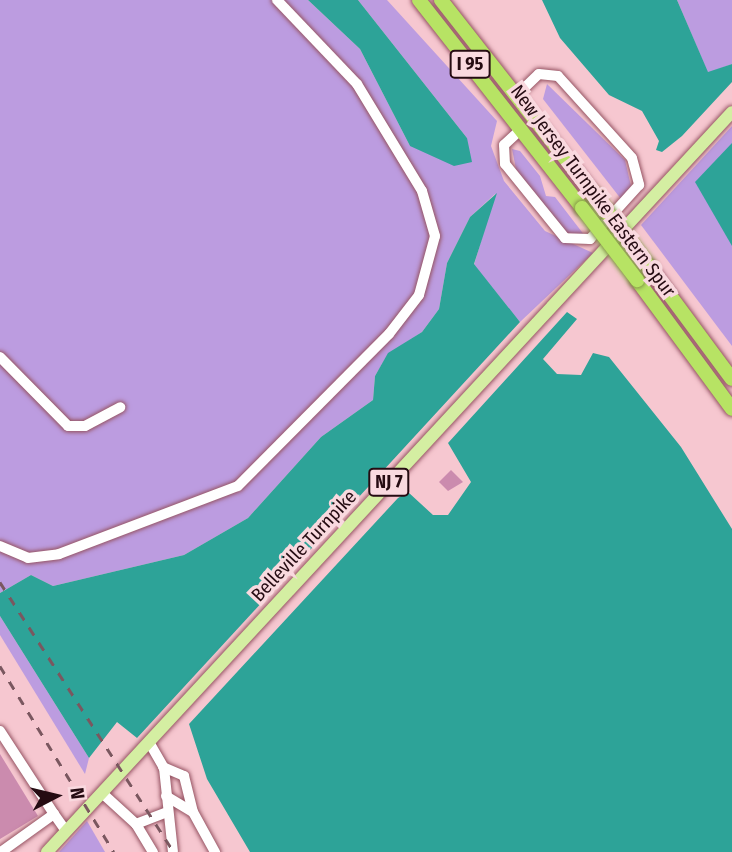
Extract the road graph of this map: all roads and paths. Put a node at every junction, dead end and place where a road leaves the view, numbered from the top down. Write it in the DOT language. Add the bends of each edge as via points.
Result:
graph roads {
  1 [pos="277,0"];
  2 [pos="419,0"];
  3 [pos="441,0"];
  4 [pos="454,0"];
  5 [pos="483,52"];
  6 [pos="517,95"];
  7 [pos="732,112"];
  8 [pos="521,129"];
  9 [pos="0,357"];
  10 [pos="732,379"];
  11 [pos="120,407"];
  12 [pos="732,409"];
  13 [pos="0,545"];
  14 [pos="0,731"];
  15 [pos="149,742"];
  16 [pos="163,767"];
  17 [pos="102,793"];
  18 [pos="166,796"];
  19 [pos="193,812"];
  20 [pos="165,813"];
  21 [pos="54,814"];
  22 [pos="136,824"];
  23 [pos="66,831"];
  24 [pos="1,852"];
  25 [pos="47,852"];
  26 [pos="153,852"];
  27 [pos="173,852"];
  28 [pos="215,852"];
  1 -- 13 [label="lane" via="357,84 422,191 435,236 419,295 389,334 237,486 59,554 28,558"];
  2 -- 8 [label="highway, New Jersey Turnpike Eastern Spur / I 95"];
  3 -- 5 [label="highway, New Jersey Turnpike Eastern Spur / I 95"];
  4 -- 5 [label="highway"];
  5 -- 6 [label="highway, New Jersey Turnpike Eastern Spur / I 95"];
  6 -- 8 [label="lane" via="543,73 560,78 632,158 639,185 590,239 565,239 505,164 504,145"];
  6 -- 10 [label="highway, New Jersey Turnpike Eastern Spur / I 95, bridge"];
  7 -- 15 [label="main road, Belleville Turnpike / NJ 7"];
  8 -- 12 [label="highway, New Jersey Turnpike Eastern Spur / I 95, bridge"];
  9 -- 11 [label="lane" via="68,426 85,426"];
  14 -- 21 [label="lane"];
  15 -- 16 [label="lane"];
  15 -- 17 [label="main road, Belleville Turnpike / NJ 7"];
  16 -- 18 [label="lane"];
  16 -- 19 [label="lane" via="184,776"];
  17 -- 22 [label="lane"];
  17 -- 23 [label="main road, Belleville Turnpike / NJ 7"];
  18 -- 19 [label="lane"];
  18 -- 20 [label="lane"];
  19 -- 28 [label="lane"];
  20 -- 22 [label="lane"];
  20 -- 27 [label="lane"];
  21 -- 23 [label="lane"];
  21 -- 24 [label="lane"];
  22 -- 26 [label="lane"];
  23 -- 25 [label="main road, Belleville Turnpike / NJ 7"];
}
